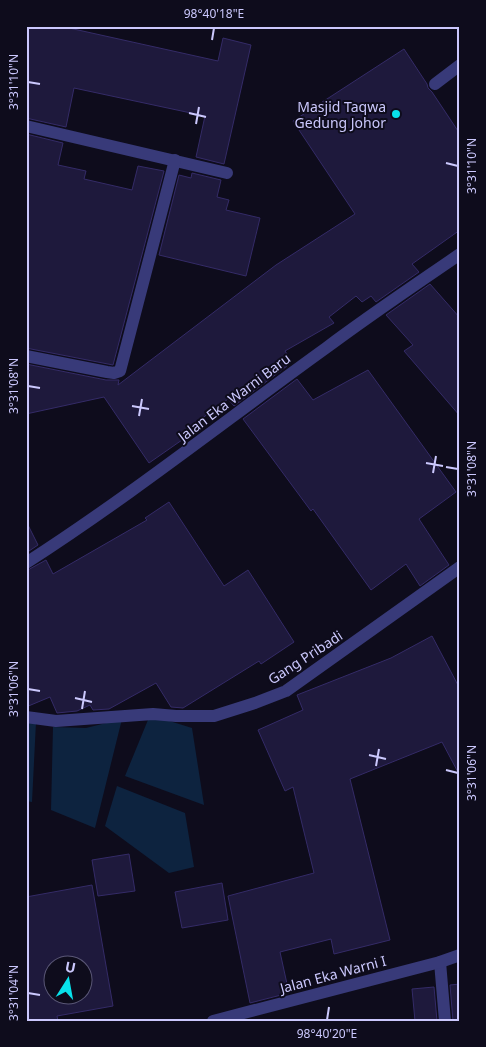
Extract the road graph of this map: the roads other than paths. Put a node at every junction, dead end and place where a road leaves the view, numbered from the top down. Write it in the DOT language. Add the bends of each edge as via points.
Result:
graph roads {
  1 [pos="460,65"];
  2 [pos="435,84"];
  3 [pos="26,126"];
  4 [pos="174,160"];
  5 [pos="228,173"];
  6 [pos="460,254"];
  7 [pos="26,356"];
  8 [pos="26,563"];
  9 [pos="460,567"];
  10 [pos="26,717"];
  11 [pos="460,955"];
  12 [pos="440,962"];
  13 [pos="214,1021"];
  14 [pos="445,1021"];
  1 -- 2 [label="street"];
  3 -- 4 [label="street"];
  4 -- 5 [label="street"];
  4 -- 7 [label="street" via="120,371 107,372"];
  6 -- 8 [label="street, Jalan Eka Warni Baru" via="326,347 149,479"];
  9 -- 10 [label="street, Gang Pribadi" via="286,691 255,704 214,716 153,714 56,721"];
  11 -- 12 [label="street, Jalan Eka Warni I"];
  12 -- 13 [label="street, Jalan Eka Warni I"];
  12 -- 14 [label="street"];
}
